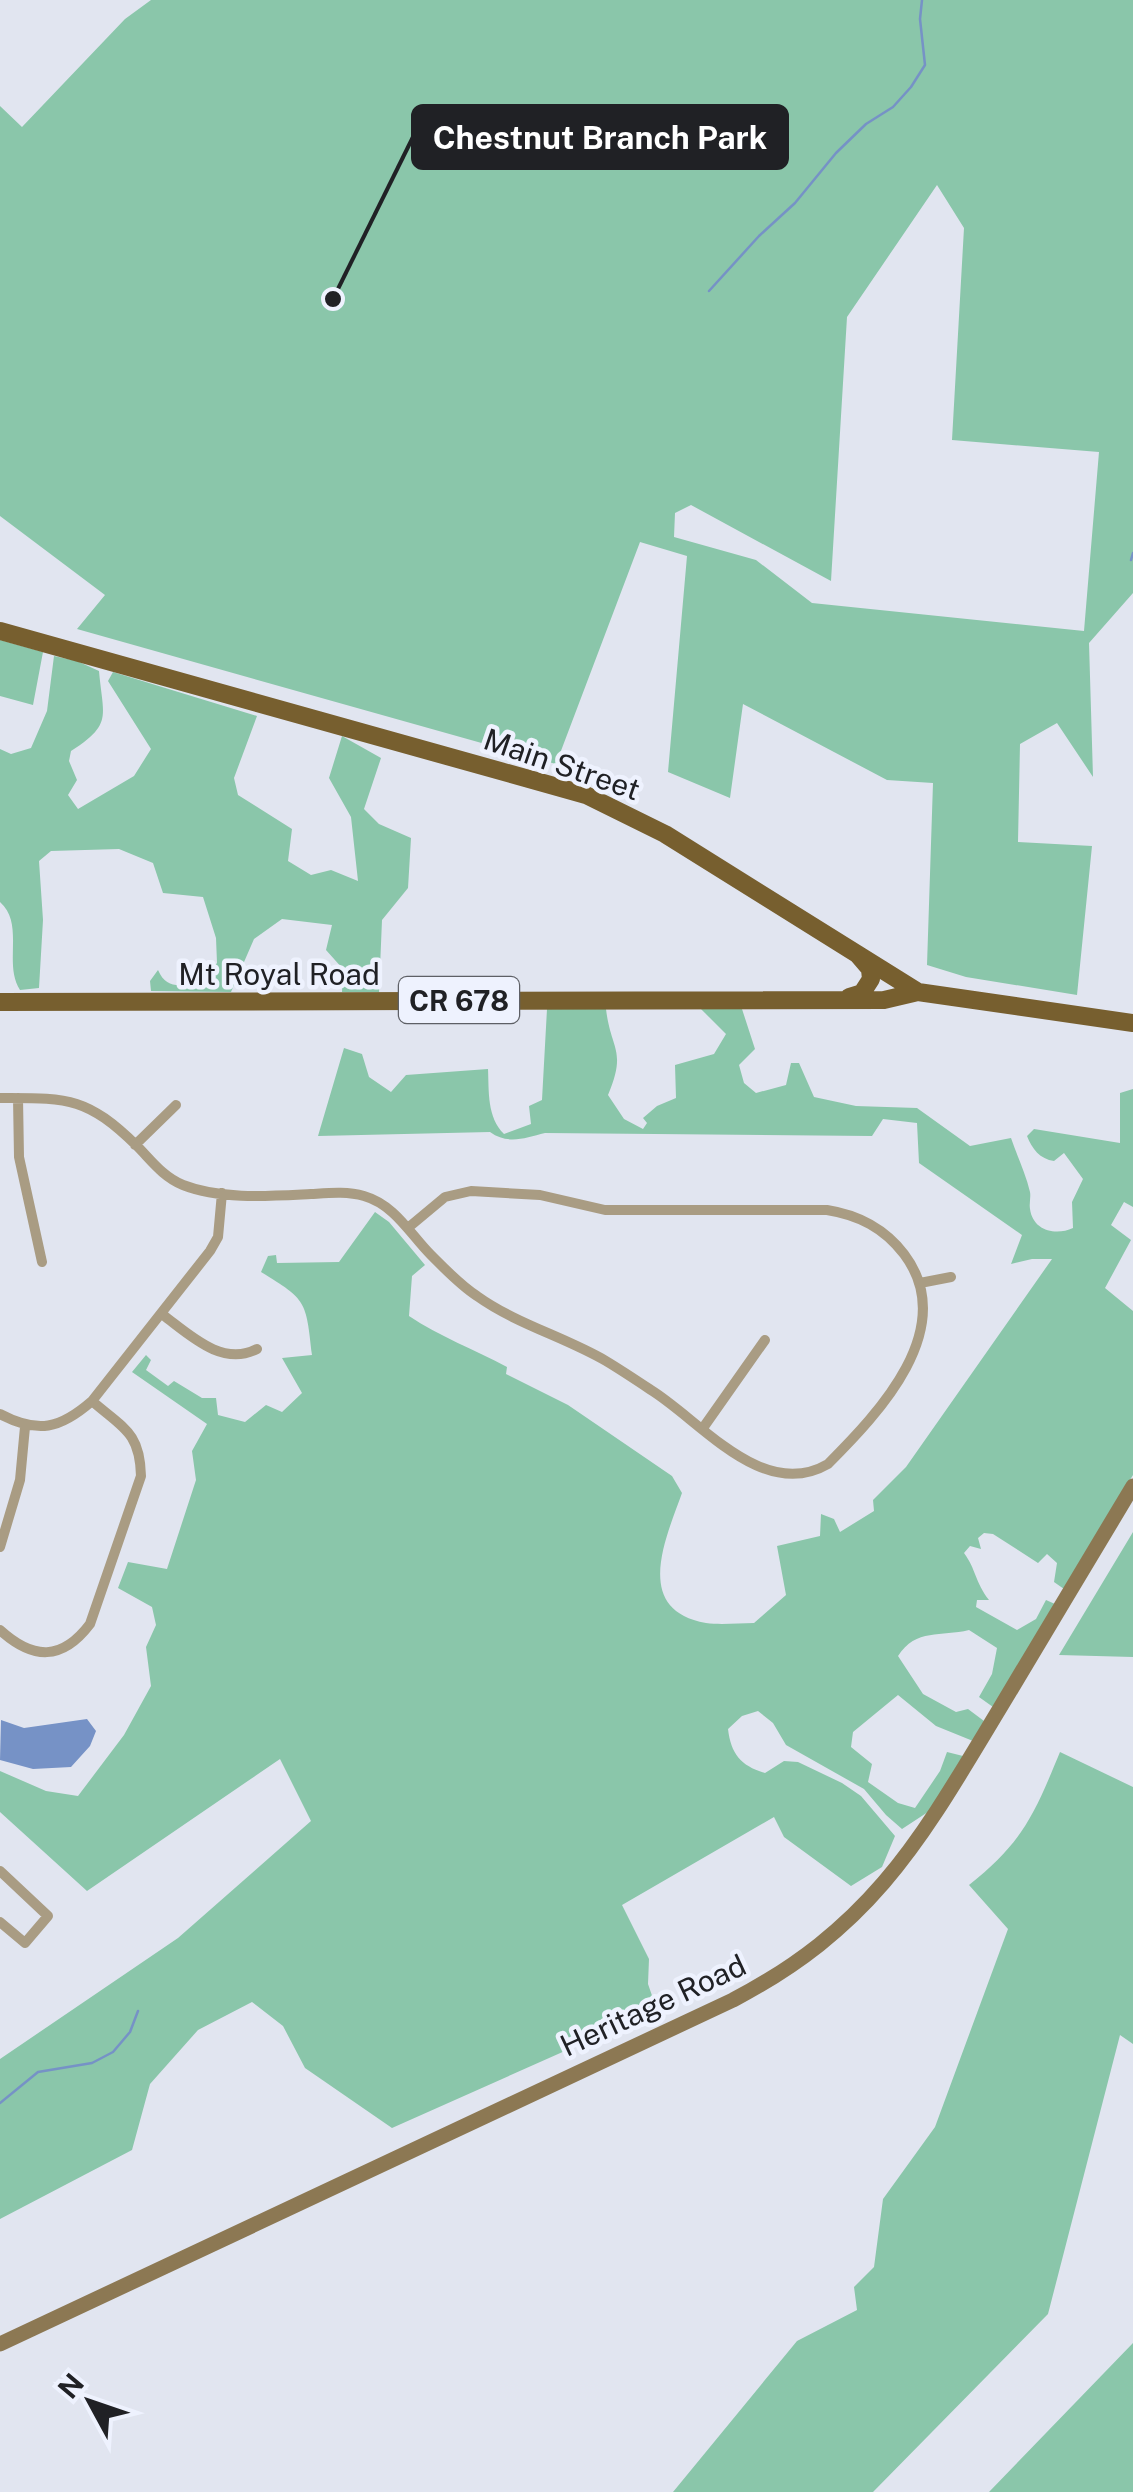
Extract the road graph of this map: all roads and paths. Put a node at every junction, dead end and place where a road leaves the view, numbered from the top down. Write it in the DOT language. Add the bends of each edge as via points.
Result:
graph roads {
  1 [pos="0,630"];
  2 [pos="842,943"];
  3 [pos="918,992"];
  4 [pos="839,1000"];
  5 [pos="0,1002"];
  6 [pos="1133,1023"];
  7 [pos="0,1098"];
  8 [pos="18,1098"];
  9 [pos="176,1105"];
  10 [pos="135,1145"];
  11 [pos="222,1193"];
  12 [pos="409,1227"];
  13 [pos="42,1262"];
  14 [pos="951,1277"];
  15 [pos="920,1283"];
  16 [pos="163,1314"];
  17 [pos="766,1340"];
  18 [pos="257,1349"];
  19 [pos="92,1400"];
  20 [pos="0,1414"];
  21 [pos="24,1427"];
  22 [pos="703,1428"];
  23 [pos="1133,1486"];
  24 [pos="0,1547"];
  25 [pos="0,1630"];
  26 [pos="0,1870"];
  27 [pos="0,1922"];
  28 [pos="0,2344"];
  1 -- 2 [label="main road, Main Street" via="586,795 638,818"];
  2 -- 3 [label="main road, Main Street"];
  2 -- 4 [label="main road" via="865,962 871,979 862,993"];
  3 -- 4 [label="main road, Mt Royal Road / CR 678" via="890,1000"];
  3 -- 6 [label="main road, Main Street"];
  4 -- 5 [label="main road, Mt Royal Road / CR 678"];
  7 -- 8 [label="street"];
  8 -- 10 [label="street" via="76,1101"];
  8 -- 13 [label="street" via="19,1157"];
  9 -- 10 [label="street"];
  10 -- 11 [label="street" via="174,1181"];
  11 -- 12 [label="street" via="362,1195"];
  11 -- 16 [label="street" via="218,1237"];
  12 -- 15 [label="street" via="445,1197 471,1190 540,1194 605,1210 827,1210 853,1214 886,1235"];
  12 -- 22 [label="street" via="478,1297 605,1360"];
  14 -- 15 [label="street"];
  15 -- 22 [label="street" via="924,1308 915,1353 828,1464 813,1473 768,1471"];
  16 -- 18 [label="street" via="220,1353"];
  16 -- 19 [label="street"];
  17 -- 22 [label="street"];
  19 -- 21 [label="street" via="58,1422"];
  19 -- 25 [label="street" via="129,1432 141,1452 141,1476 90,1624 63,1650 48,1652 30,1652"];
  20 -- 21 [label="street"];
  21 -- 24 [label="street" via="20,1480"];
  23 -- 28 [label="street, Heritage Road" via="921,1837 858,1912 812,1952 733,2000"];
  26 -- 27 [label="street" via="48,1916 25,1943"];
}
